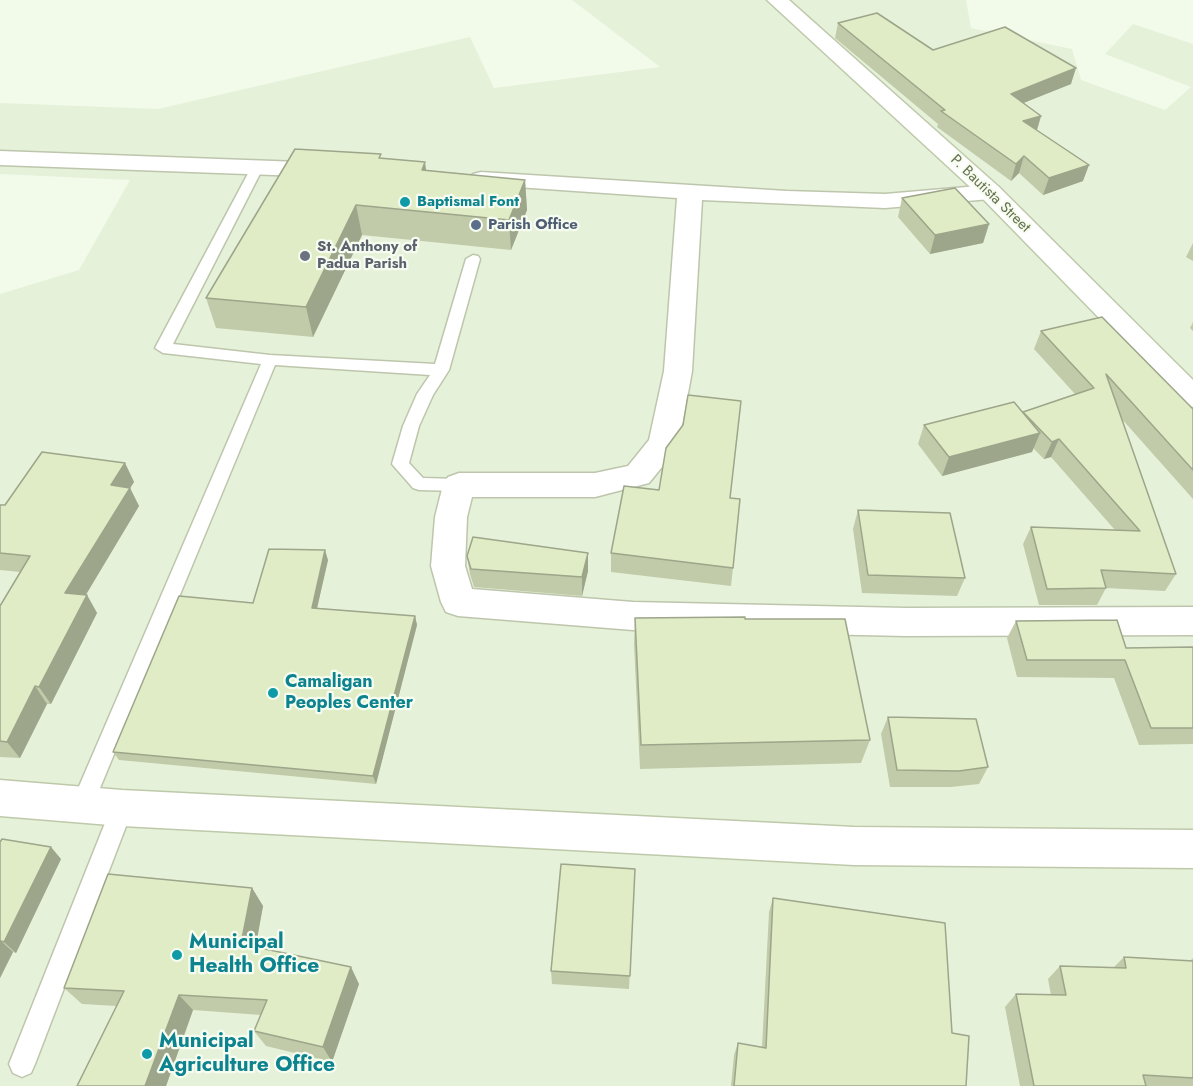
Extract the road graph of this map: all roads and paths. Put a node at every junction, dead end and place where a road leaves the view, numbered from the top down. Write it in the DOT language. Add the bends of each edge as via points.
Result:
graph roads {
  1 [pos="777,0"];
  2 [pos="0,158"];
  3 [pos="258,166"];
  4 [pos="351,171"];
  5 [pos="456,178"];
  6 [pos="690,192"];
  7 [pos="990,192"];
  8 [pos="473,259"];
  9 [pos="270,360"];
  10 [pos="441,370"];
  11 [pos="1193,398"];
  12 [pos="459,485"];
  13 [pos="1193,621"];
  14 [pos="0,798"];
  15 [pos="82,805"];
  16 [pos="122,808"];
  17 [pos="1193,849"];
  18 [pos="22,1064"];
  1 -- 7 [label="street, P. Bautista Street"];
  2 -- 3 [label="street"];
  3 -- 4 [label="street"];
  3 -- 9 [label="lane" via="164,348"];
  5 -- 6 [label="street"];
  6 -- 7 [label="street" via="885,201"];
  6 -- 12 [label="street" via="678,371 664,443 638,475 595,485"];
  7 -- 11 [label="street, P. Bautista Street"];
  8 -- 10 [label="lane"];
  9 -- 10 [label="lane"];
  9 -- 15 [label="lane"];
  10 -- 12 [label="lane" via="411,426 400,464 419,484"];
  12 -- 13 [label="street" via="451,517 448,566 458,602 633,616 906,622"];
  14 -- 15 [label="street"];
  15 -- 16 [label="street"];
  16 -- 17 [label="street" via="854,846"];
  16 -- 18 [label="lane"];
}
